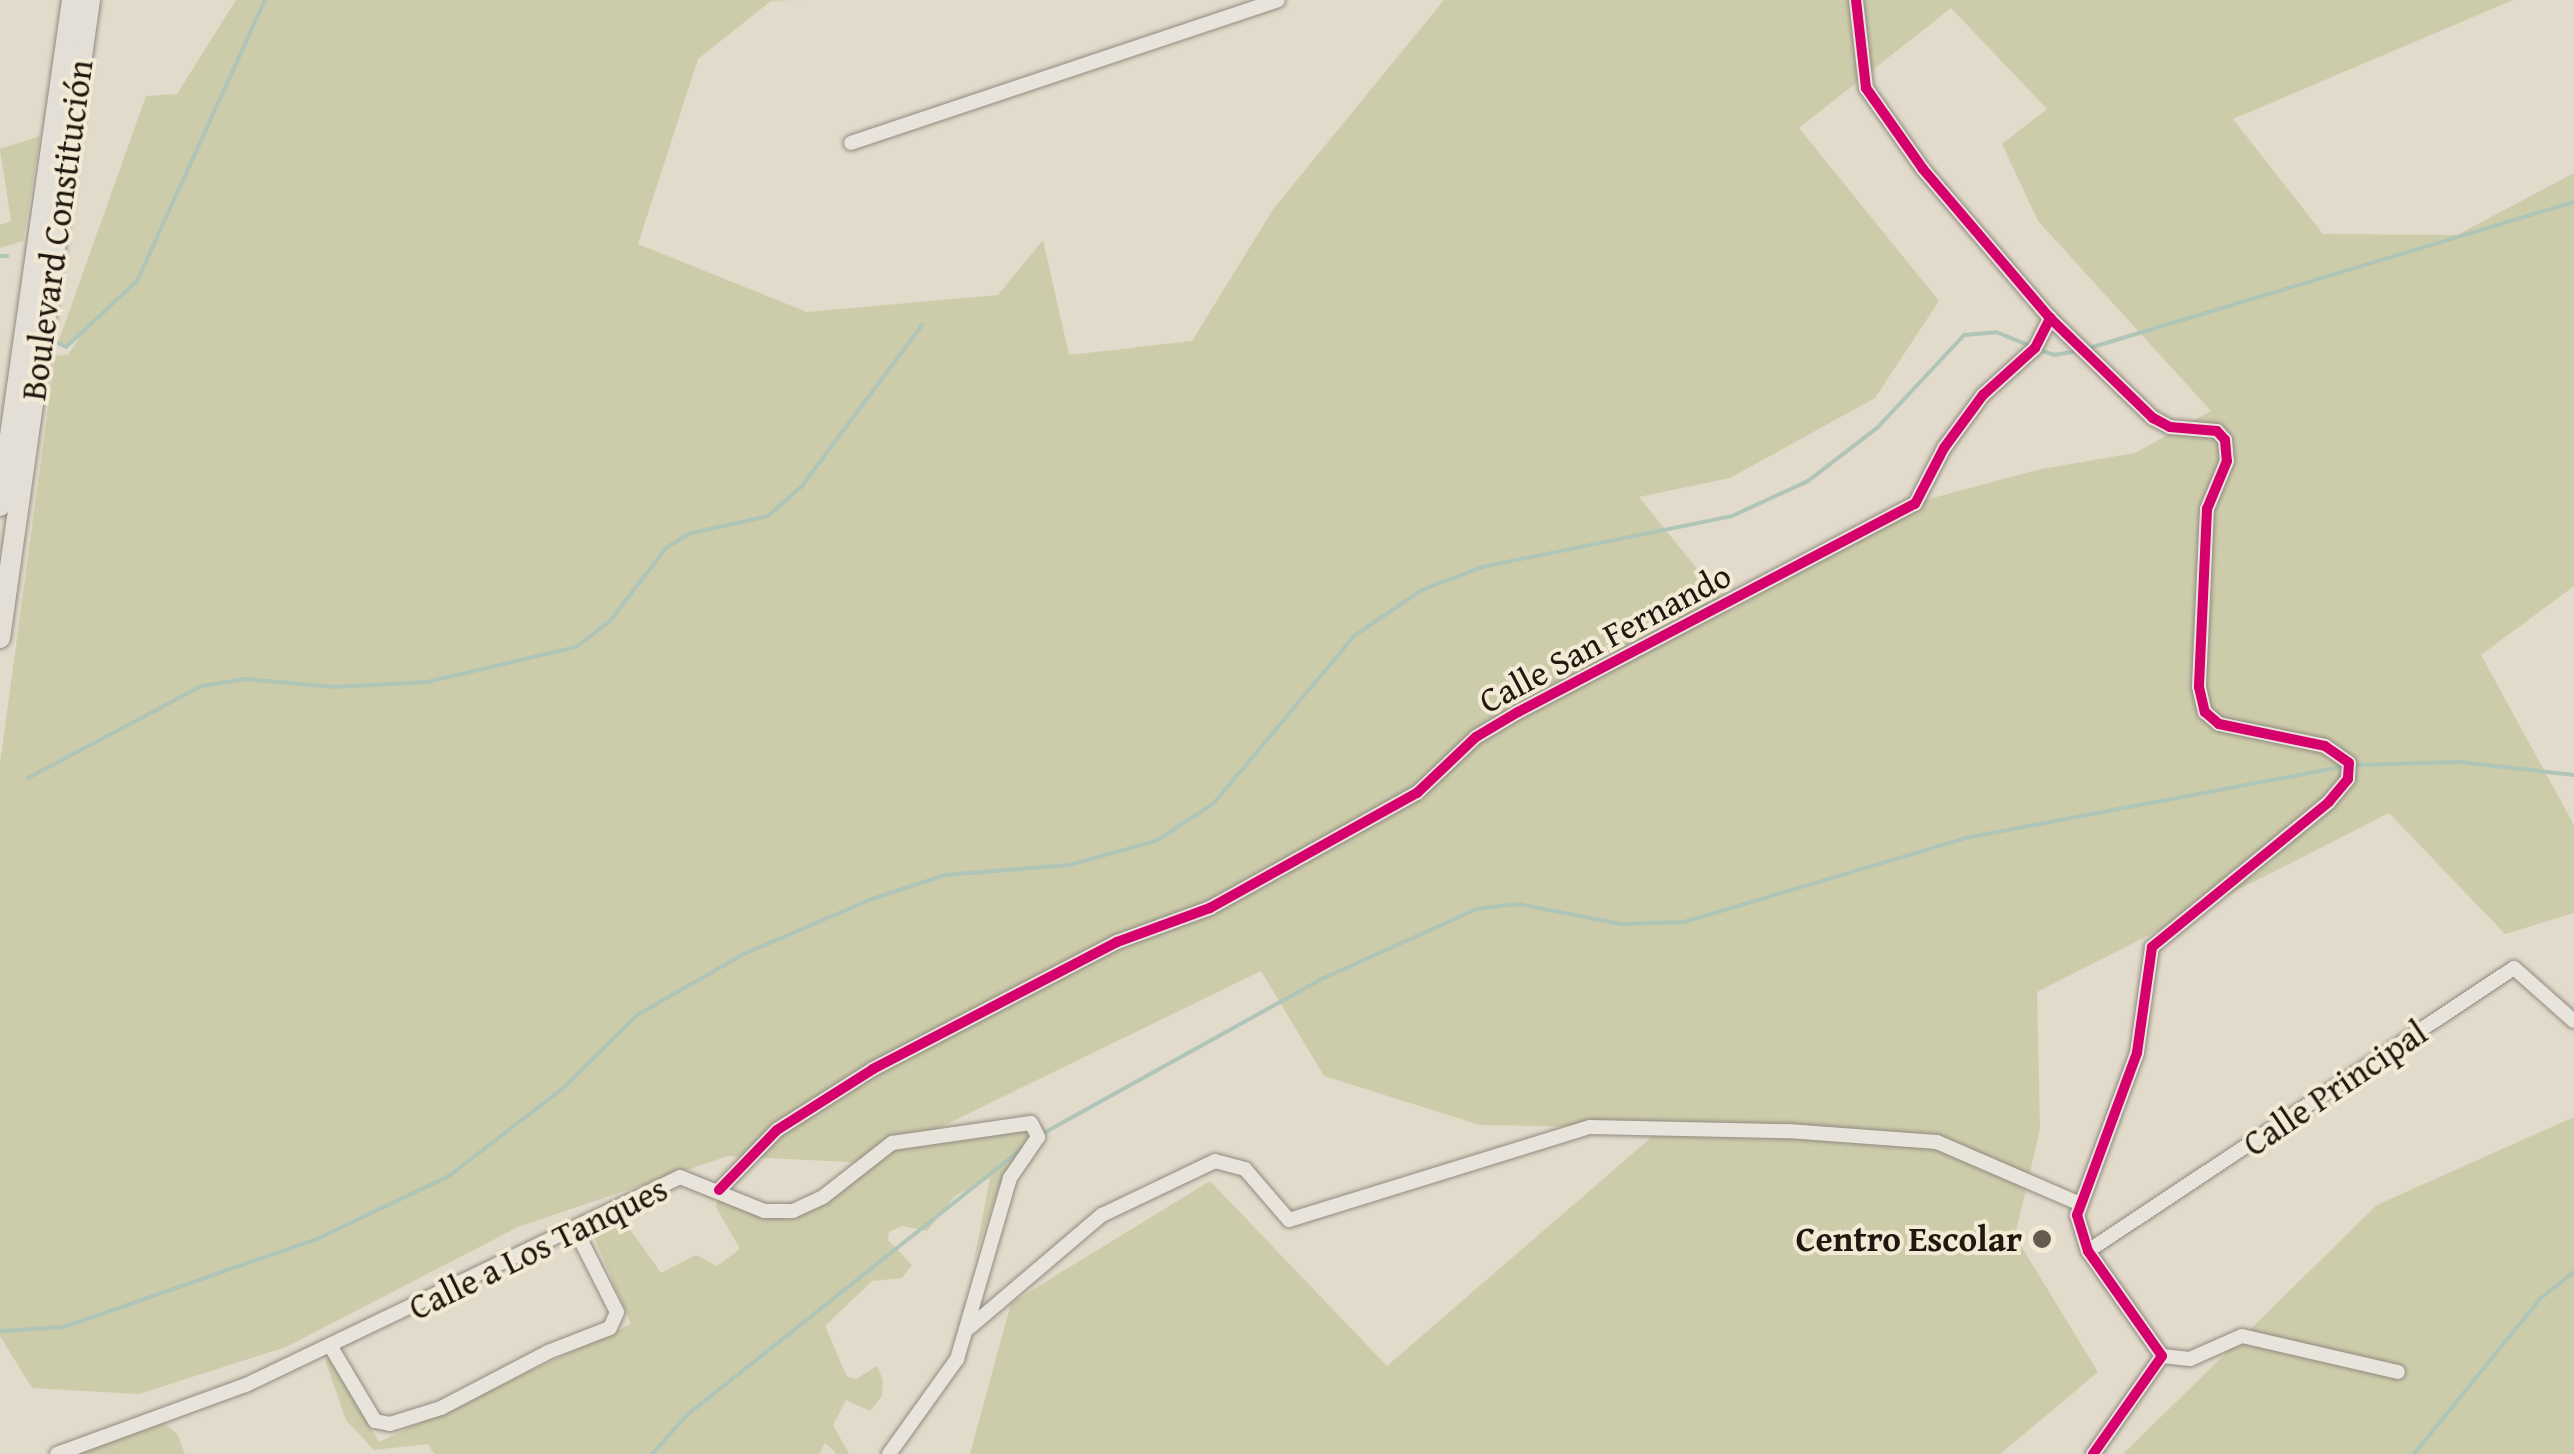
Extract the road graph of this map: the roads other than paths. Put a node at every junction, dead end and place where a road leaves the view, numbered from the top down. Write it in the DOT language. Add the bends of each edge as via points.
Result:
graph roads {
  1 [pos="72,0"];
  2 [pos="90,0"];
  3 [pos="1278,0"];
  4 [pos="1856,0"];
  5 [pos="852,142"];
  6 [pos="2050,318"];
  7 [pos="0,506"];
  8 [pos="0,638"];
  9 [pos="2574,1022"];
  10 [pos="719,1190"];
  11 [pos="2078,1203"];
  12 [pos="574,1229"];
  13 [pos="2088,1251"];
  14 [pos="968,1329"];
  15 [pos="331,1347"];
  16 [pos="2162,1356"];
  17 [pos="2398,1372"];
  18 [pos="57,1454"];
  19 [pos="889,1454"];
  20 [pos="2093,1454"];
  1 -- 7 [label="highway, Boulevard Constitución"];
  2 -- 8 [label="highway, Boulevard Constitución"];
  3 -- 5 [label="street"];
  4 -- 6 [label="street" via="1866,88 1923,169"];
  6 -- 10 [label="street, Calle San Fernando" via="2035,348 1983,395 1944,448 1914,504 1476,736 1417,793 1210,908 1118,942 873,1069 777,1130"];
  6 -- 11 [label="street" via="2154,418 2170,428 2217,431 2225,440 2226,460 2207,509 2198,686 2205,712 2219,724 2334,749 2350,770 2329,802 2152,947 2137,1053"];
  9 -- 13 [label="street, Calle Principal" via="2514,968"];
  10 -- 12 [label="street, Calle a Los Tanques" via="680,1178"];
  10 -- 14 [label="street, Calle a Los Tanques" via="764,1210 793,1211 892,1143 1031,1124 1038,1136 1010,1178"];
  11 -- 13 [label="street"];
  11 -- 14 [label="street" via="1937,1142 1788,1131 1590,1127 1519,1144 1304,1219 1283,1220 1245,1170 1215,1161 1102,1215"];
  12 -- 15 [label="street, Calle a Los Tanques"];
  12 -- 15 [label="street" via="617,1312 610,1328 441,1408 390,1424 371,1416"];
  13 -- 16 [label="street"];
  14 -- 19 [label="street" via="951,1373"];
  15 -- 18 [label="street, Calle a Los Tanques"];
  16 -- 17 [label="street" via="2190,1359 2242,1336"];
  16 -- 20 [label="street"];
}
